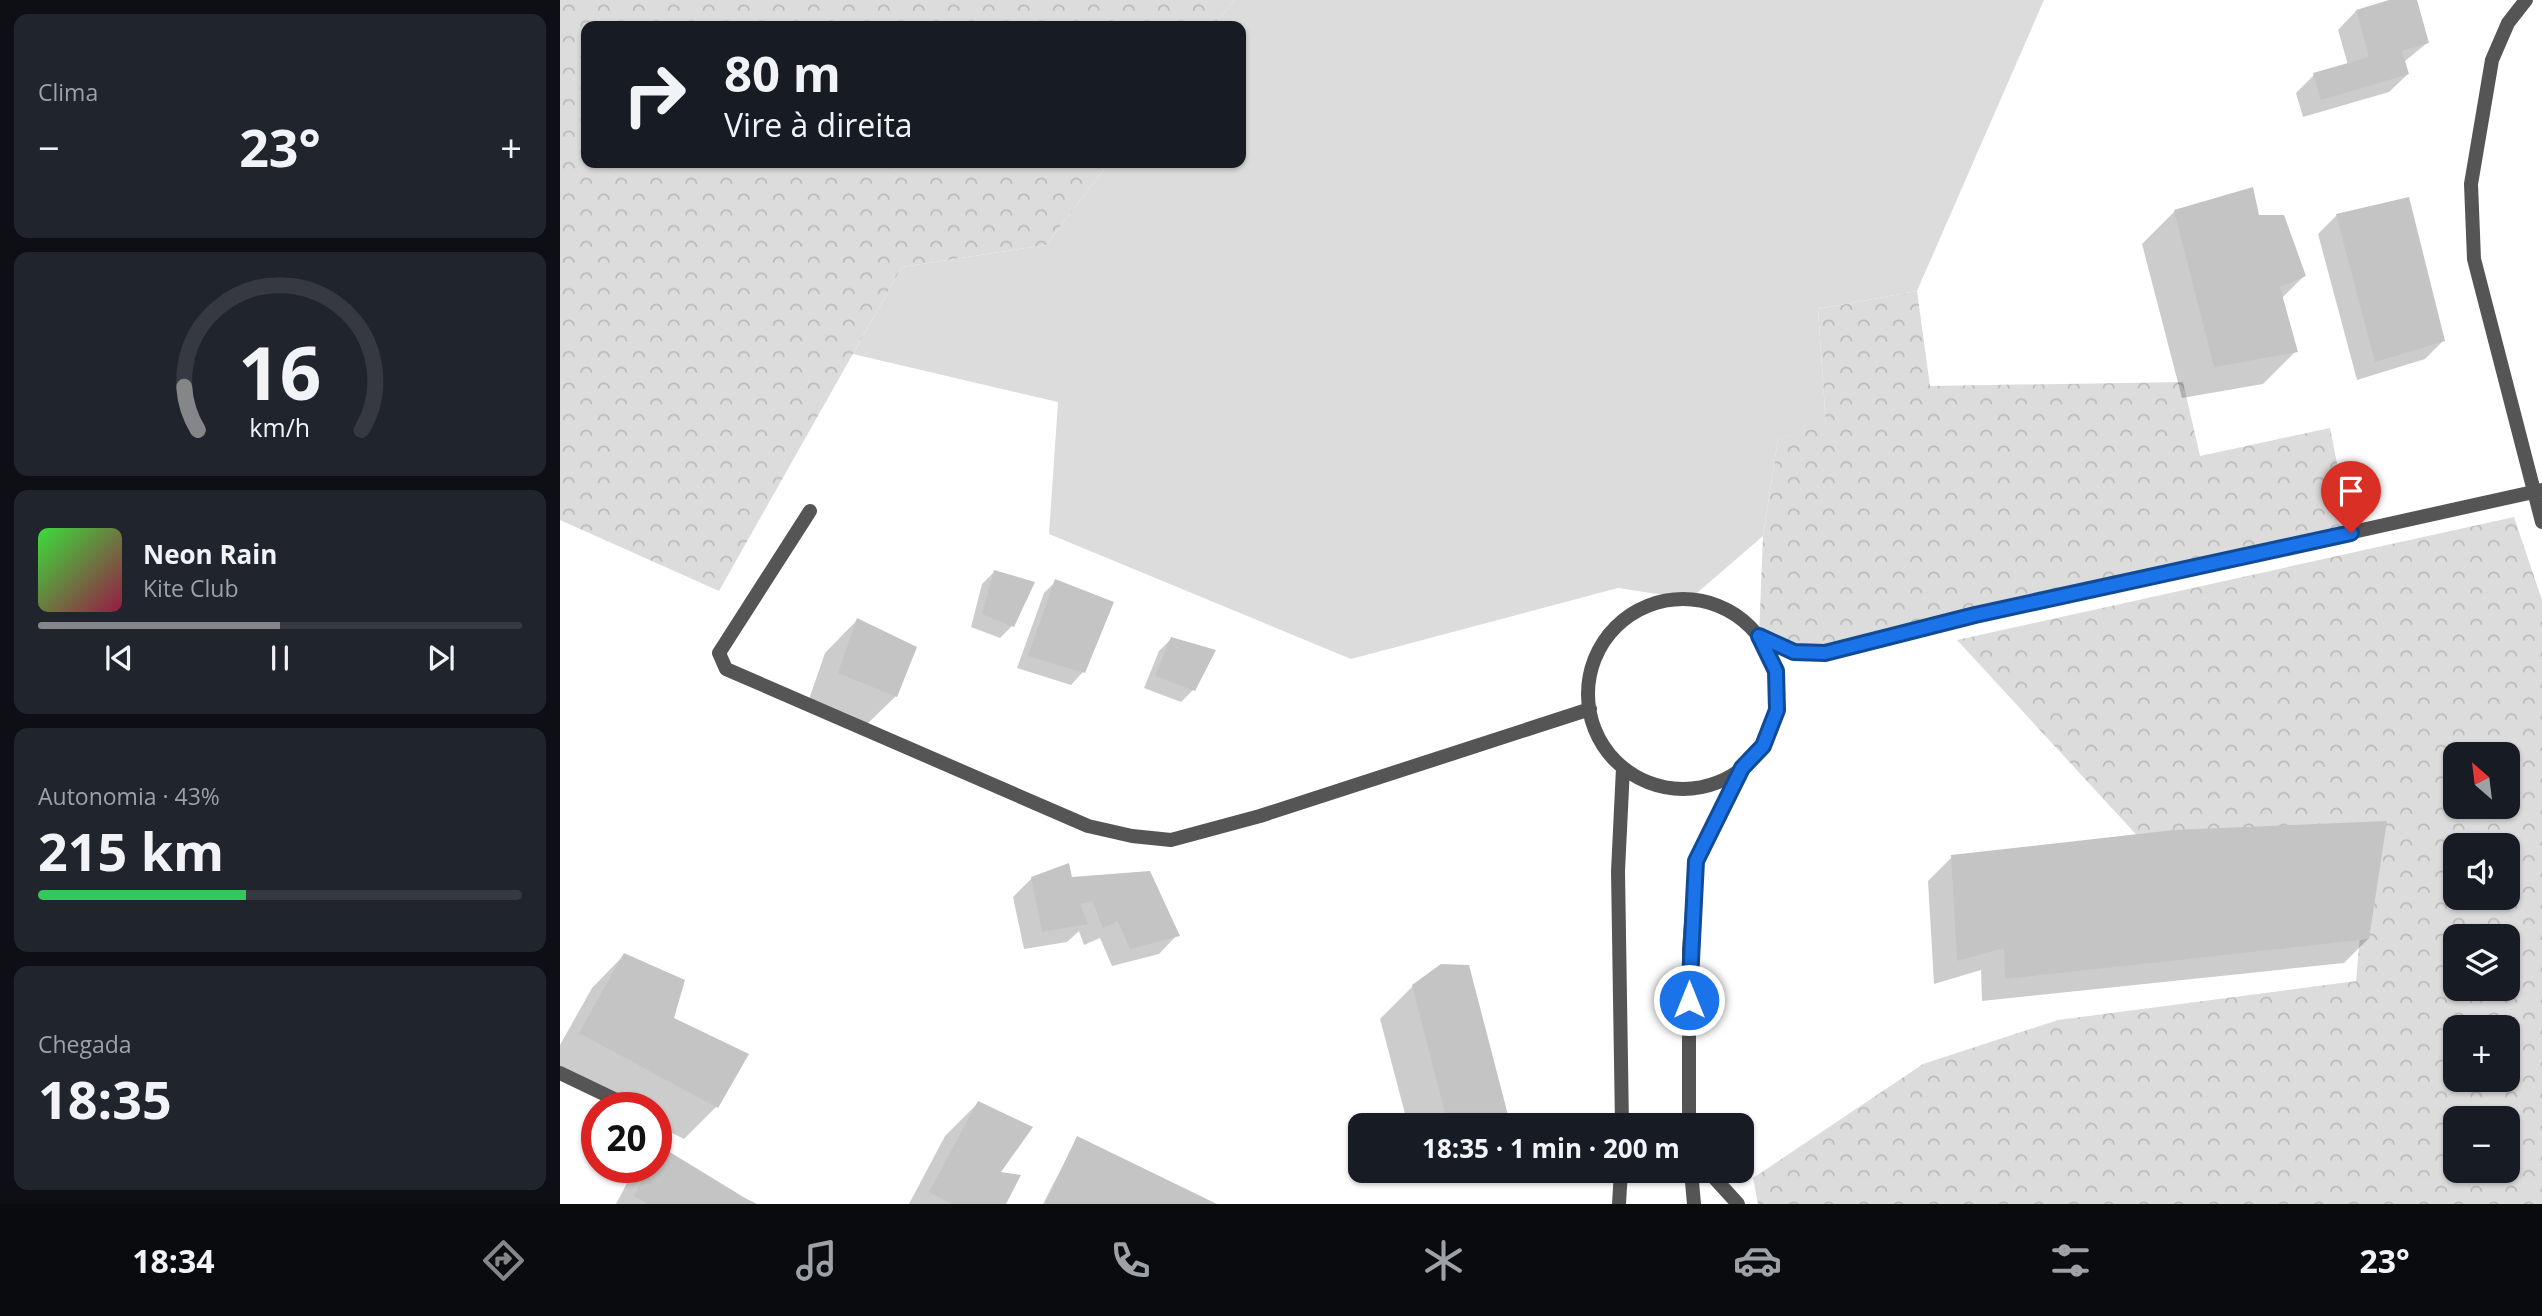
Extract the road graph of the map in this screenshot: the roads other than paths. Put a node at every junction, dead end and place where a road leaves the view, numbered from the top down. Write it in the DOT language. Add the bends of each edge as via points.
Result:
graph roads {
  1 [pos="2526,0"];
  2 [pos="2537,491"];
  3 [pos="810,511"];
  4 [pos="2542,522"];
  5 [pos="1759,636"];
  6 [pos="1590,709"];
  7 [pos="1623,768"];
  8 [pos="1742,768"];
  9 [pos="560,1073"];
  10 [pos="600,1092"];
  11 [pos="1622,1113"];
  12 [pos="1689,1113"];
  13 [pos="1620,1183"];
  14 [pos="1692,1183"];
  15 [pos="1719,1183"];
  16 [pos="1619,1204"];
  17 [pos="1694,1204"];
  18 [pos="1738,1204"];
  1 -- 2 [label="lane" via="2508,23 2492,60 2471,184 2474,259"];
  2 -- 4 [label="lane"];
  2 -- 5 [label="lane" via="1975,615 1825,653 1794,652"];
  3 -- 6 [label="lane" via="719,653 726,669 1088,826 1171,840 1260,816"];
  5 -- 6 [label="lane" via="1728,610 1710,603 1690,599 1651,605 1633,614 1605,641 1590,678"];
  5 -- 8 [label="lane" via="1776,671 1777,710 1763,746"];
  6 -- 7 [label="lane" via="1598,736"];
  7 -- 8 [label="lane" via="1650,782 1679,789 1717,783"];
  7 -- 11 [label="lane" via="1618,871"];
  8 -- 12 [label="lane" via="1696,861 1689,949"];
  9 -- 10 [label="lane"];
  13 -- 16 [label="lane"];
  14 -- 17 [label="lane"];
  15 -- 18 [label="lane"];
}
